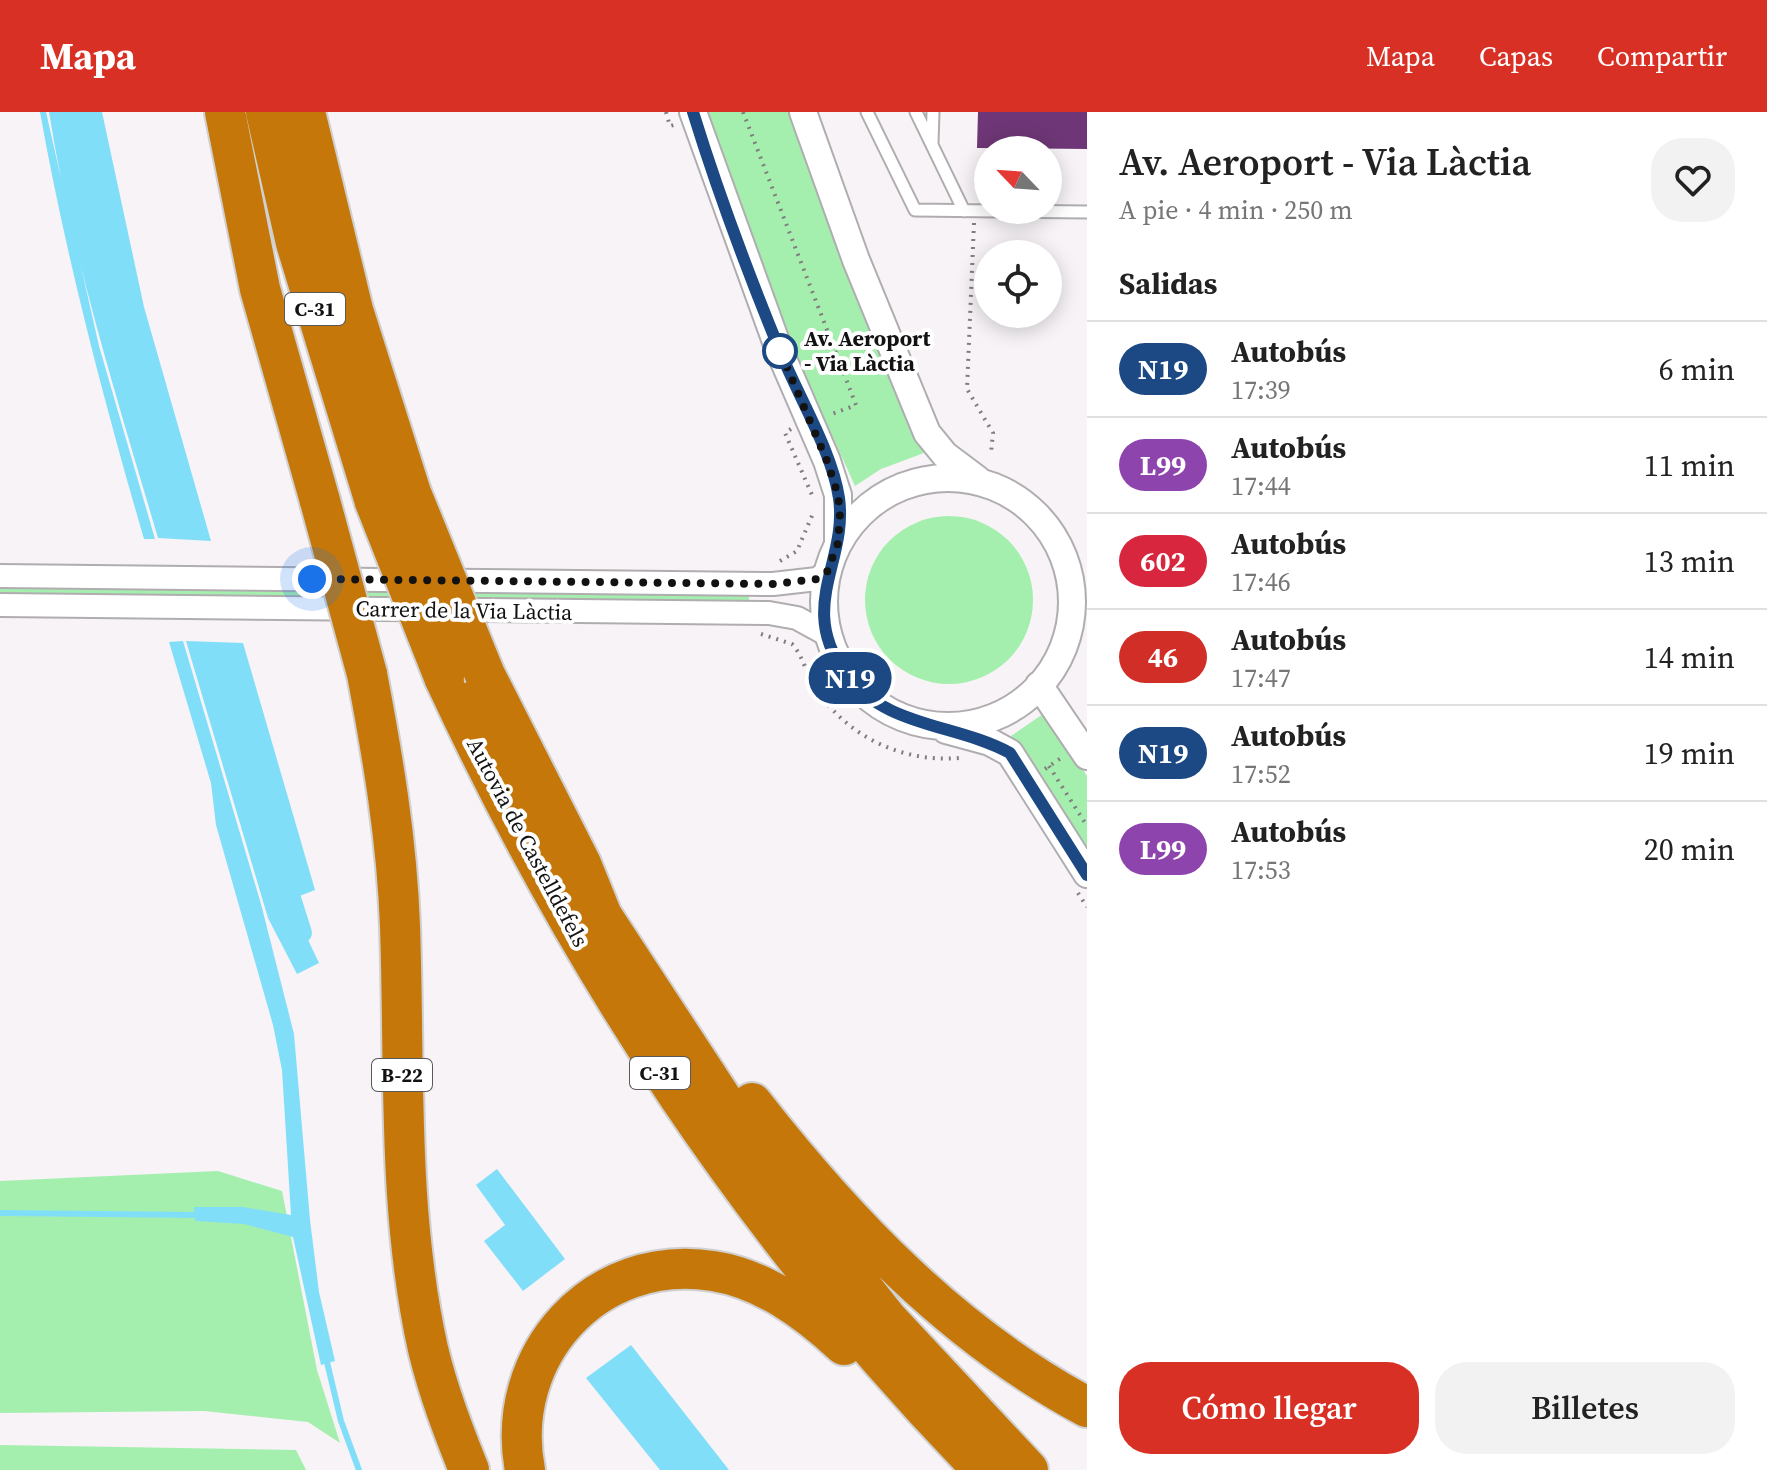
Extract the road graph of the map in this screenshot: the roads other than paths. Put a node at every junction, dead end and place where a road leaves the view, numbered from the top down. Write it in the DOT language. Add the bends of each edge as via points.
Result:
graph roads {
  1 [pos="225,112"];
  2 [pos="266,112"];
  3 [pos="693,112"];
  4 [pos="803,112"];
  5 [pos="867,112"];
  6 [pos="916,112"];
  7 [pos="933,112"];
  8 [pos="309,130"];
  9 [pos="932,146"];
  10 [pos="969,211"];
  11 [pos="1087,212"];
  12 [pos="980,481"];
  13 [pos="393,498"];
  14 [pos="838,543"];
  15 [pos="1077,567"];
  16 [pos="827,572"];
  17 [pos="0,576"];
  18 [pos="0,605"];
  19 [pos="1078,626"];
  20 [pos="828,635"];
  21 [pos="1039,685"];
  22 [pos="928,725"];
  23 [pos="1087,756"];
  24 [pos="581,864"];
  25 [pos="1087,874"];
  26 [pos="1087,1407"];
  27 [pos="940,1426"];
  28 [pos="469,1470"];
  29 [pos="525,1470"];
  30 [pos="983,1470"];
  31 [pos="1028,1470"];
  1 -- 28 [label="highway, B-22, bridge" via="260,289 367,674 381,748 395,856 403,1147 418,1295 443,1400"];
  2 -- 13 [label="highway, Autovia de Castelldefels / C-31" via="296,243"];
  3 -- 14 [label="street" via="779,350 827,461 838,495"];
  4 -- 12 [label="street" via="927,433 945,455"];
  5 -- 10 [label="lane" via="915,210"];
  6 -- 9 [label="lane"];
  7 -- 9 [label="lane"];
  8 -- 13 [label="highway, C-31" via="357,322"];
  9 -- 10 [label="lane"];
  10 -- 11 [label="lane"];
  12 -- 14 [label="street" via="946,477 883,495"];
  12 -- 15 [label="street" via="1025,504"];
  13 -- 24 [label="highway, Autovia de Castelldefels / C-31, bridge"];
  13 -- 27 [label="highway, Autovia de Castelldefels / C-31, bridge" via="444,677 555,901 674,1094 853,1330"];
  14 -- 16 [label="street"];
  15 -- 19 [label="street" via="1072,599"];
  16 -- 17 [label="street, Carrer de la Via Làctia" via="817,579 773,584"];
  16 -- 20 [label="street" via="823,603"];
  18 -- 20 [label="street, Carrer de la Via Làctia" via="769,613 797,618"];
  19 -- 21 [label="street"];
  20 -- 22 [label="street" via="844,671 865,696 895,715"];
  21 -- 22 [label="street" via="999,715 965,725"];
  21 -- 23 [label="street"];
  22 -- 25 [label="street" via="1010,753"];
  24 -- 26 [label="highway" via="618,908 724,1067 843,1215 939,1305"];
  24 -- 31 [label="highway, Autovia de Castelldefels / C-31" via="602,916 642,982 763,1162 887,1319"];
  27 -- 29 [label="highway" via="819,1322 776,1293 749,1280 684,1269 620,1281 586,1300 564,1323 537,1364 526,1393 521,1450"];
  27 -- 30 [label="highway, Autovia de Castelldefels / C-31"];
}
